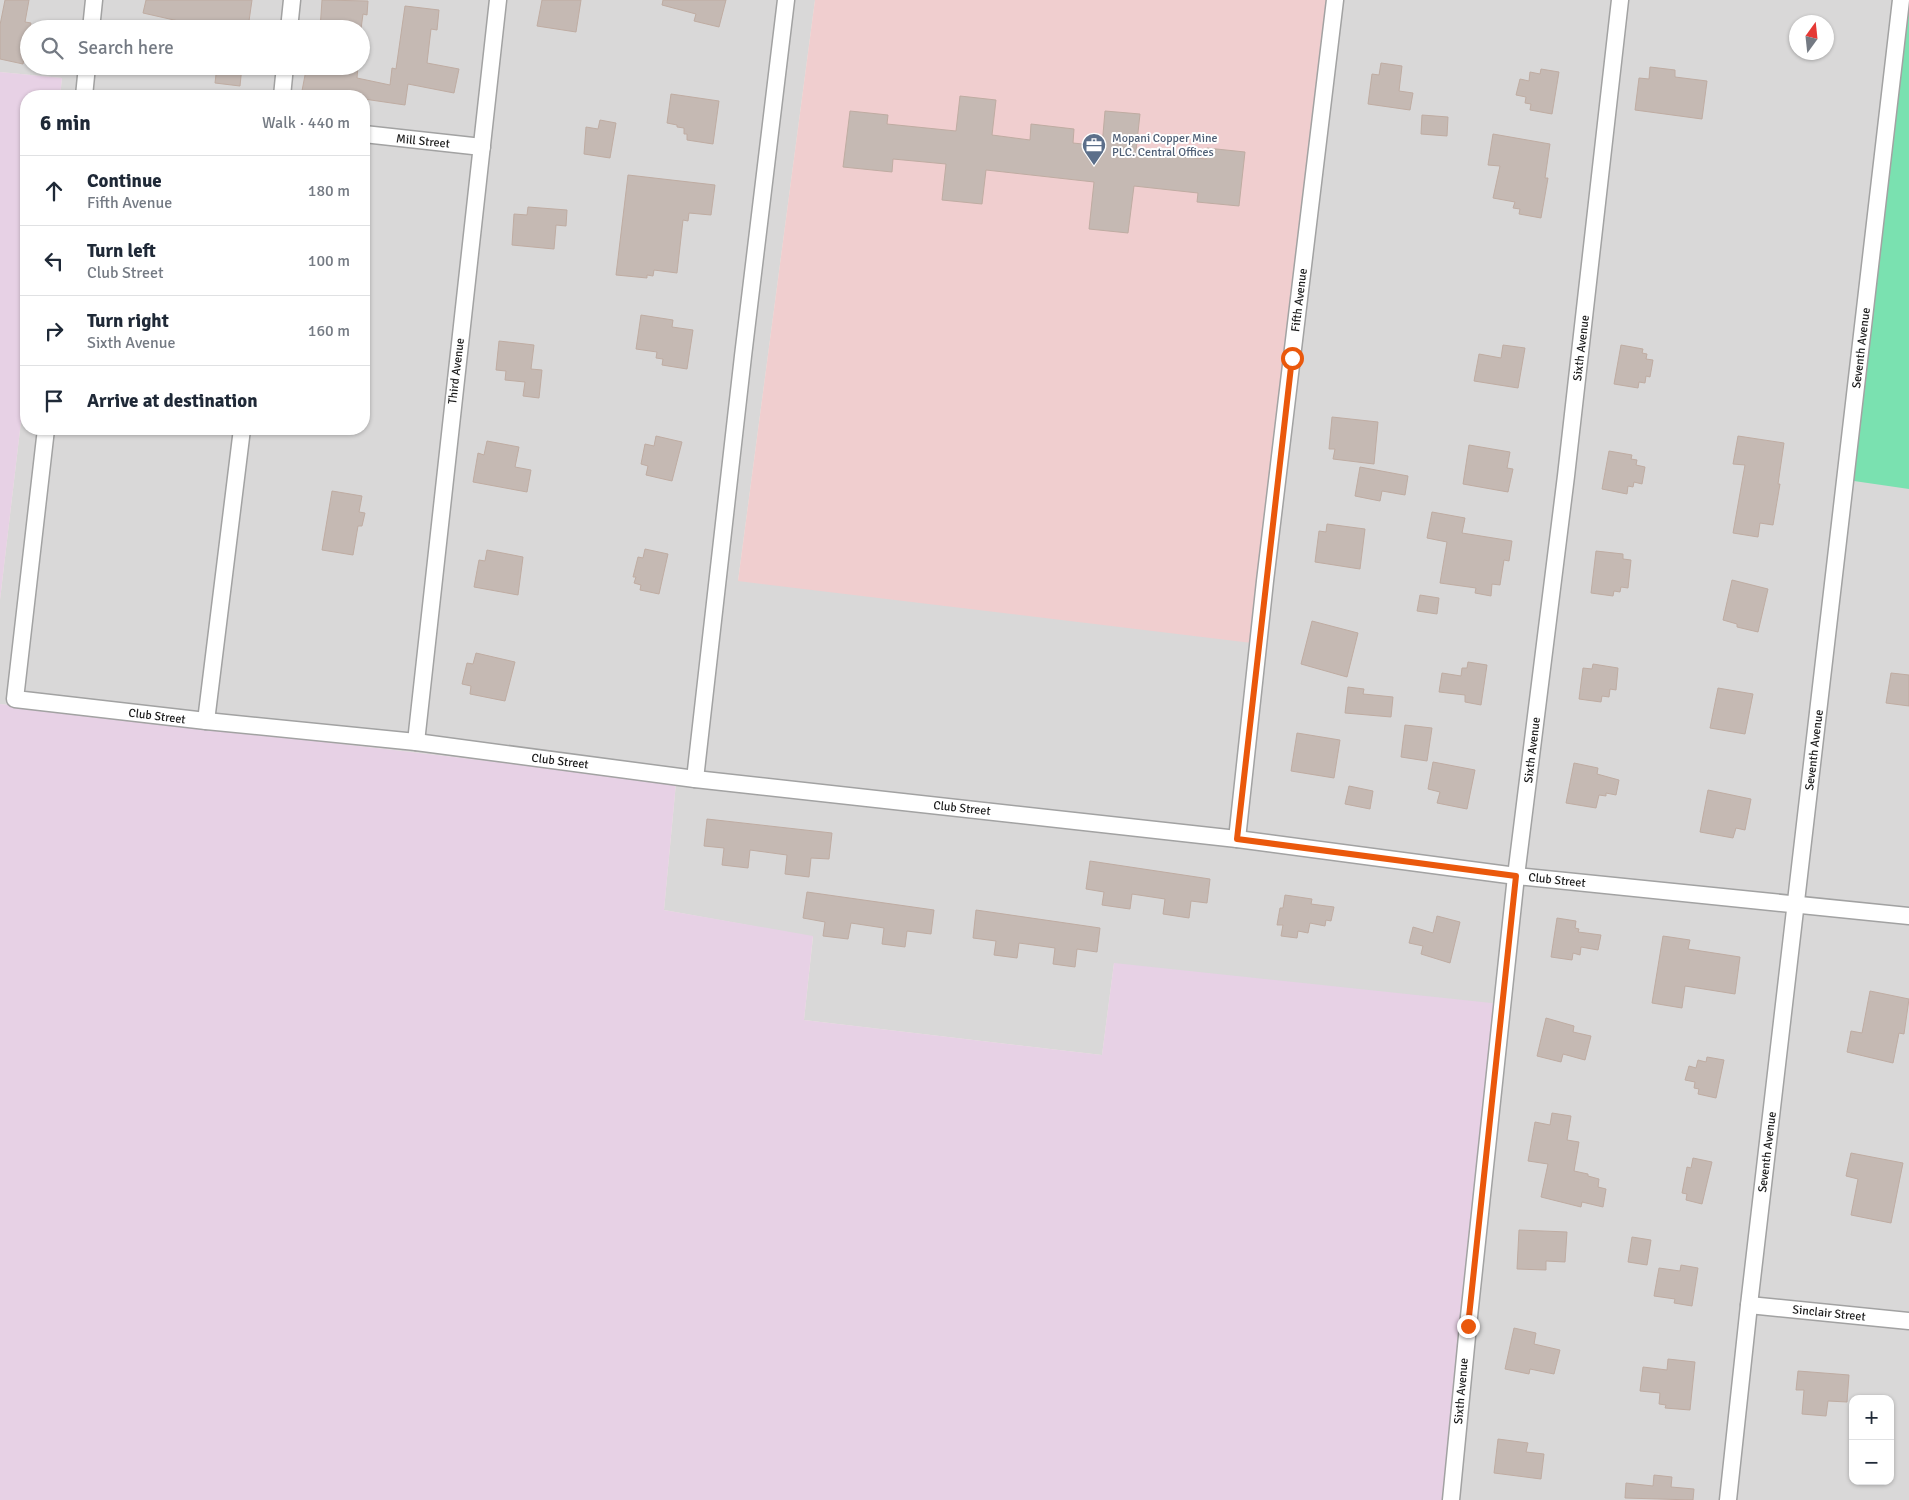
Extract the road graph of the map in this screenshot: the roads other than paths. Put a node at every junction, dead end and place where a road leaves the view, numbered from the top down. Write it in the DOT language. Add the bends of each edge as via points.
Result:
graph roads {
  1 [pos="94,0"];
  2 [pos="292,0"];
  3 [pos="498,0"];
  4 [pos="786,0"];
  5 [pos="1335,0"];
  6 [pos="1620,0"];
  7 [pos="1901,0"];
  8 [pos="92,20"];
  9 [pos="290,20"];
  10 [pos="86,75"];
  11 [pos="284,75"];
  12 [pos="85,90"];
  13 [pos="283,90"];
  14 [pos="370,135"];
  15 [pos="482,147"];
  16 [pos="45,435"];
  17 [pos="241,435"];
  18 [pos="206,722"];
  19 [pos="416,742"];
  20 [pos="695,779"];
  21 [pos="1237,839"];
  22 [pos="1516,876"];
  23 [pos="1796,904"];
  24 [pos="1909,916"];
  25 [pos="1749,1305"];
  26 [pos="1909,1321"];
  27 [pos="1451,1500"];
  28 [pos="1728,1500"];
  1 -- 8 [label="street"];
  2 -- 9 [label="street"];
  3 -- 15 [label="street, Third Avenue"];
  4 -- 20 [label="street"];
  5 -- 21 [label="street, Fifth Avenue"];
  6 -- 22 [label="street, Sixth Avenue"];
  7 -- 23 [label="street, Seventh Avenue"];
  10 -- 12 [label="street"];
  11 -- 13 [label="street"];
  14 -- 15 [label="street, Mill Street"];
  15 -- 19 [label="street, Third Avenue"];
  16 -- 18 [label="street, Club Street" via="15,699"];
  17 -- 18 [label="street"];
  18 -- 19 [label="street, Club Street"];
  19 -- 20 [label="street, Club Street"];
  20 -- 21 [label="street, Club Street"];
  21 -- 22 [label="street, Club Street"];
  22 -- 23 [label="street, Club Street"];
  22 -- 27 [label="street, Sixth Avenue"];
  23 -- 24 [label="street, Club Street"];
  23 -- 25 [label="street, Seventh Avenue"];
  25 -- 26 [label="street, Sinclair Street"];
  25 -- 28 [label="street, Seventh Avenue"];
}
